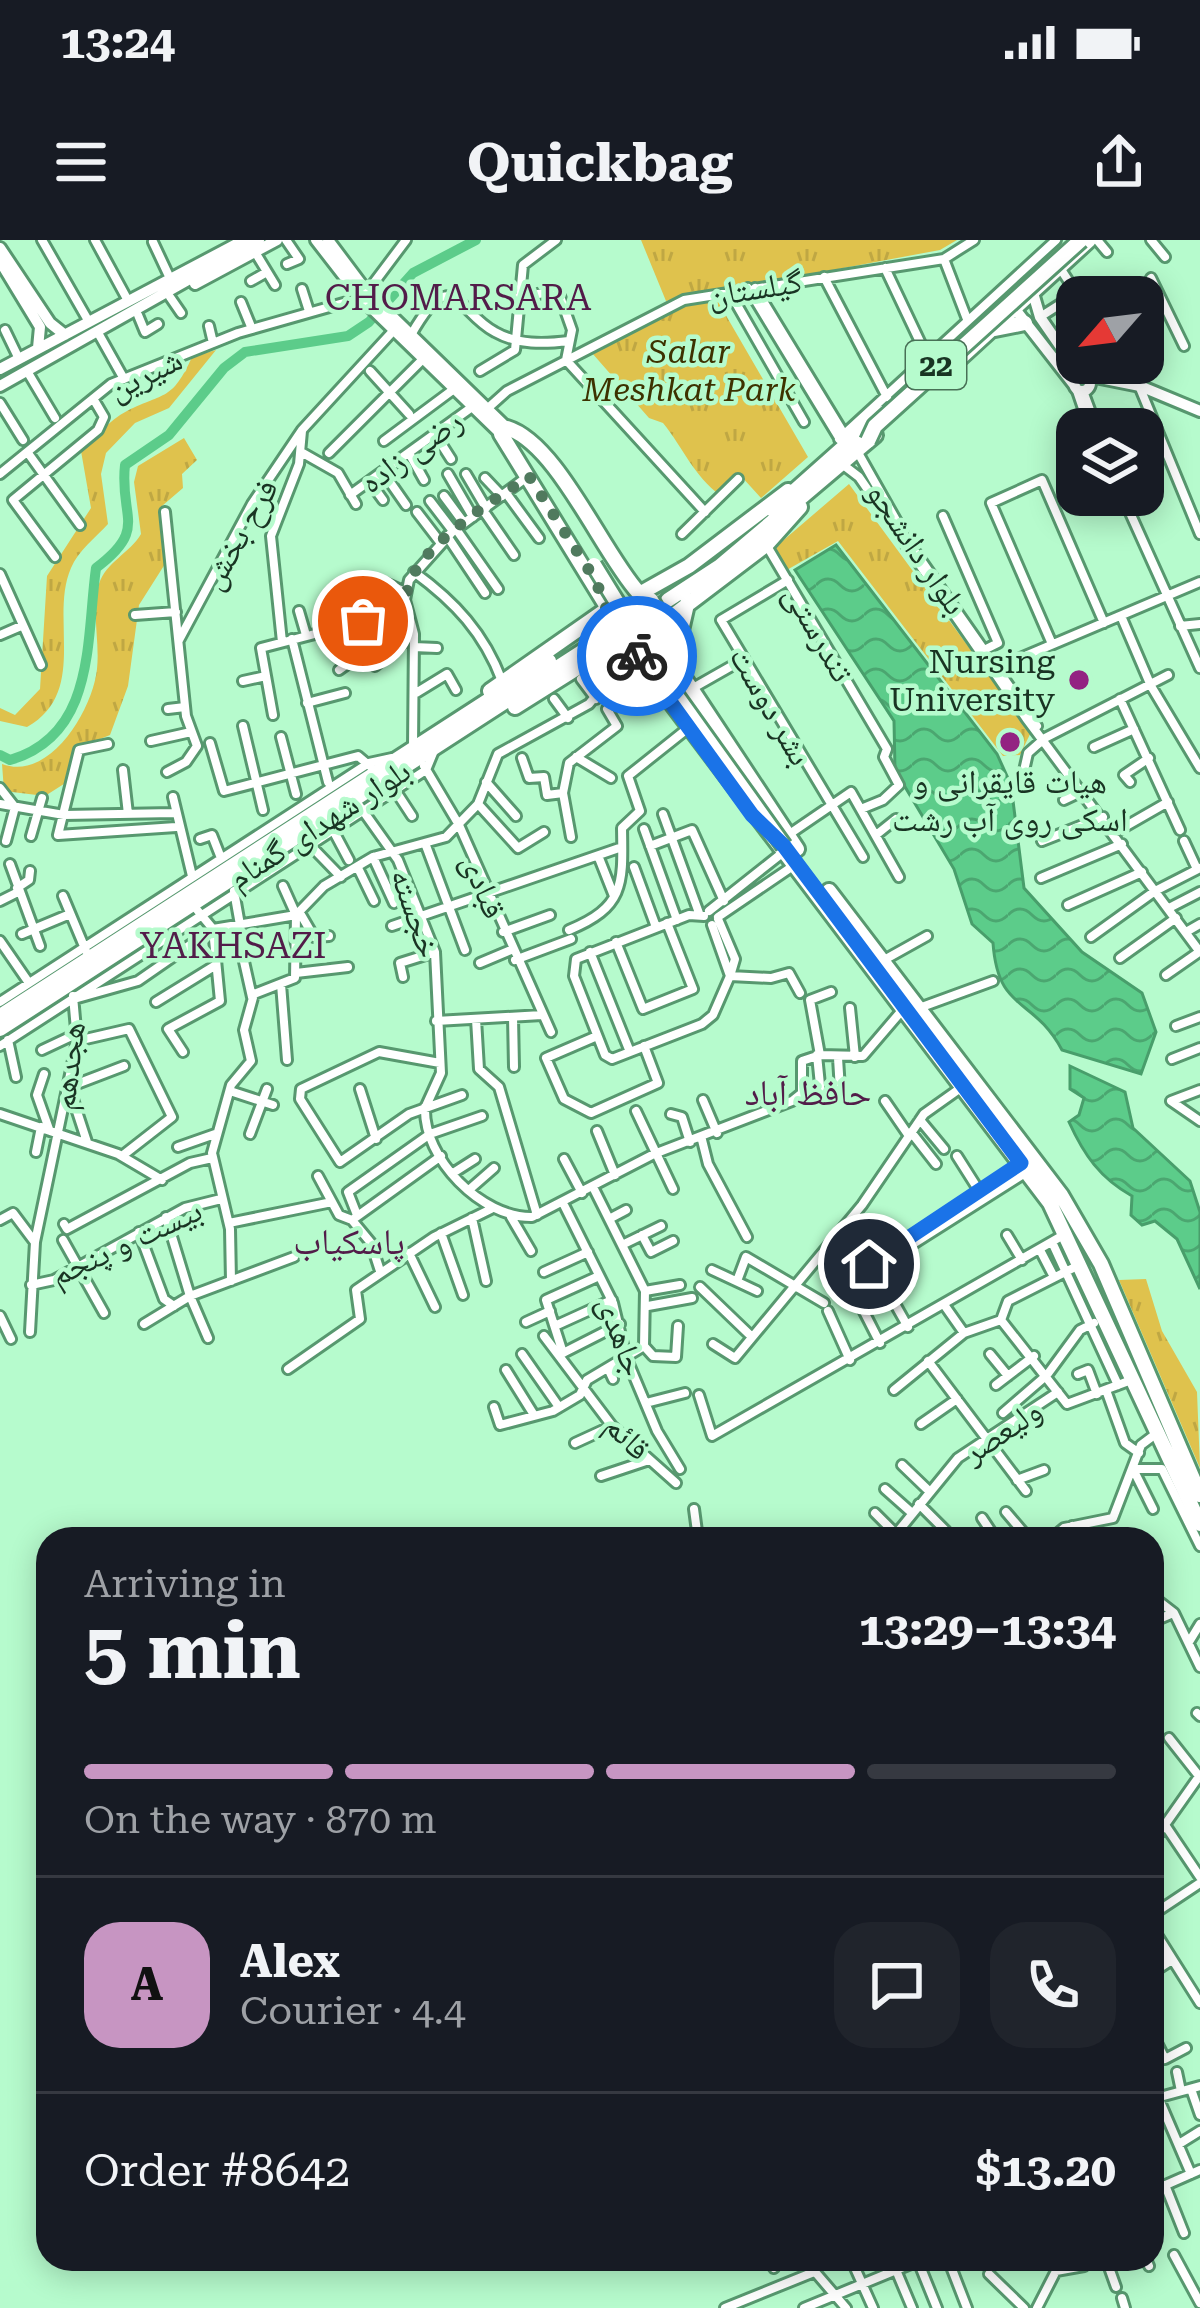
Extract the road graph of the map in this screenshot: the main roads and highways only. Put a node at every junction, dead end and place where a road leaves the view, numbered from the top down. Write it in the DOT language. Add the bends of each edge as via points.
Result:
graph roads {
  1 [pos="231,240"];
  2 [pos="244,240"];
  3 [pos="277,240"];
  4 [pos="316,240"];
  5 [pos="1085,240"];
  6 [pos="330,242"];
  7 [pos="257,246"];
  8 [pos="0,248"];
  9 [pos="0,261"];
  10 [pos="364,296"];
  11 [pos="1012,304"];
  12 [pos="1033,310"];
  13 [pos="115,315"];
  14 [pos="45,325"];
  15 [pos="93,327"];
  16 [pos="396,328"];
  17 [pos="991,331"];
  18 [pos="65,335"];
  19 [pos="1056,343"];
  20 [pos="1056,345"];
  21 [pos="38,349"];
  22 [pos="1056,357"];
  23 [pos="0,369"];
  24 [pos="1131,384"];
  25 [pos="0,386"];
  26 [pos="1200,411"];
  27 [pos="504,431"];
  28 [pos="850,442"];
  29 [pos="816,486"];
  30 [pos="798,487"];
  31 [pos="615,566"];
  32 [pos="594,578"];
  33 [pos="688,600"];
  34 [pos="654,606"];
  35 [pos="609,632"];
  36 [pos="673,665"];
  37 [pos="652,677"];
  38 [pos="511,688"];
  39 [pos="704,708"];
  40 [pos="463,723"];
  41 [pos="684,724"];
  42 [pos="418,757"];
  43 [pos="301,835"];
  44 [pos="786,844"];
  45 [pos="912,1008"];
  46 [pos="2,1032"];
  47 [pos="1101,1264"];
  48 [pos="1098,1299"];
  49 [pos="1131,1331"];
  50 [pos="1121,1348"];
  51 [pos="1194,1470"];
  52 [pos="1200,1495"];
  53 [pos="1200,1524"];
  1 -- 13 [label="main road" via="126,297"];
  2 -- 13 [label="main road"];
  3 -- 7 [label="main road"];
  4 -- 10 [label="main road"];
  5 -- 11 [label="highway, 22"];
  5 -- 12 [label="highway, 22"];
  5 -- 28 [label="highway, bridge"];
  6 -- 10 [label="main road"];
  7 -- 13 [label="main road"];
  7 -- 13 [label="main road" via="138,315"];
  8 -- 14 [label="main road"];
  9 -- 14 [label="main road"];
  10 -- 16 [label="main road"];
  11 -- 12 [label="highway, 22"];
  11 -- 12 [label="main road"];
  11 -- 17 [label="highway, 22"];
  11 -- 28 [label="highway, 22"];
  12 -- 17 [label="highway"];
  12 -- 19 [label="main road"];
  12 -- 20 [label="main road"];
  12 -- 22 [label="main road"];
  13 -- 15 [label="main road"];
  14 -- 18 [label="main road"];
  14 -- 21 [label="main road"];
  15 -- 18 [label="main road"];
  15 -- 25 [label="main road"];
  16 -- 27 [label="main road"];
  16 -- 27 [label="main road" via="411,334"];
  17 -- 28 [label="highway, 22"];
  18 -- 21 [label="main road"];
  21 -- 23 [label="main road"];
  24 -- 26 [label="main road"];
  27 -- 31 [label="highway" via="528,440 557,474"];
  27 -- 32 [label="highway"];
  27 -- 44 [label="highway, bridge" via="552,494 661,674"];
  28 -- 29 [label="highway, 22" via="842,464"];
  28 -- 30 [label="highway, 22"];
  29 -- 33 [label="highway, 22" via="766,545"];
  29 -- 34 [label="highway" via="719,566"];
  30 -- 34 [label="highway"];
  30 -- 34 [label="highway, 22" via="772,498"];
  31 -- 32 [label="highway"];
  31 -- 34 [label="highway"];
  32 -- 35 [label="highway"];
  33 -- 34 [label="highway, 22"];
  33 -- 36 [label="highway"];
  34 -- 35 [label="highway, 22"];
  34 -- 35 [label="highway, 22" via="623,592"];
  34 -- 36 [label="highway"];
  35 -- 37 [label="highway"];
  35 -- 38 [label="highway"];
  35 -- 38 [label="highway"];
  35 -- 40 [label="highway"];
  36 -- 37 [label="highway" via="657,664"];
  36 -- 39 [label="highway"];
  37 -- 41 [label="highway"];
  38 -- 40 [label="highway, بلوار شهدای گمنام"];
  39 -- 41 [label="highway" via="687,706"];
  39 -- 44 [label="highway"];
  40 -- 42 [label="highway, بلوار شهدای گمنام"];
  41 -- 44 [label="highway" via="752,815"];
  42 -- 43 [label="highway, بلوار شهدای گمنام" via="359,806"];
  42 -- 43 [label="highway, بلوار شهدای گمنام" via="372,768"];
  43 -- 46 [label="highway, بلوار شهدای گمنام"];
  43 -- 46 [label="highway, بلوار شهدای گمنام" via="195,882 87,952"];
  44 -- 45 [label="highway"];
  44 -- 45 [label="highway"];
  45 -- 47 [label="highway" via="1061,1195"];
  45 -- 48 [label="highway" via="1068,1233"];
  47 -- 48 [label="highway" via="1113,1304"];
  47 -- 49 [label="highway"];
  48 -- 50 [label="highway" via="1098,1321"];
  49 -- 50 [label="highway" via="1115,1317"];
  49 -- 51 [label="highway"];
  50 -- 53 [label="highway"];
  51 -- 52 [label="highway"];
}
